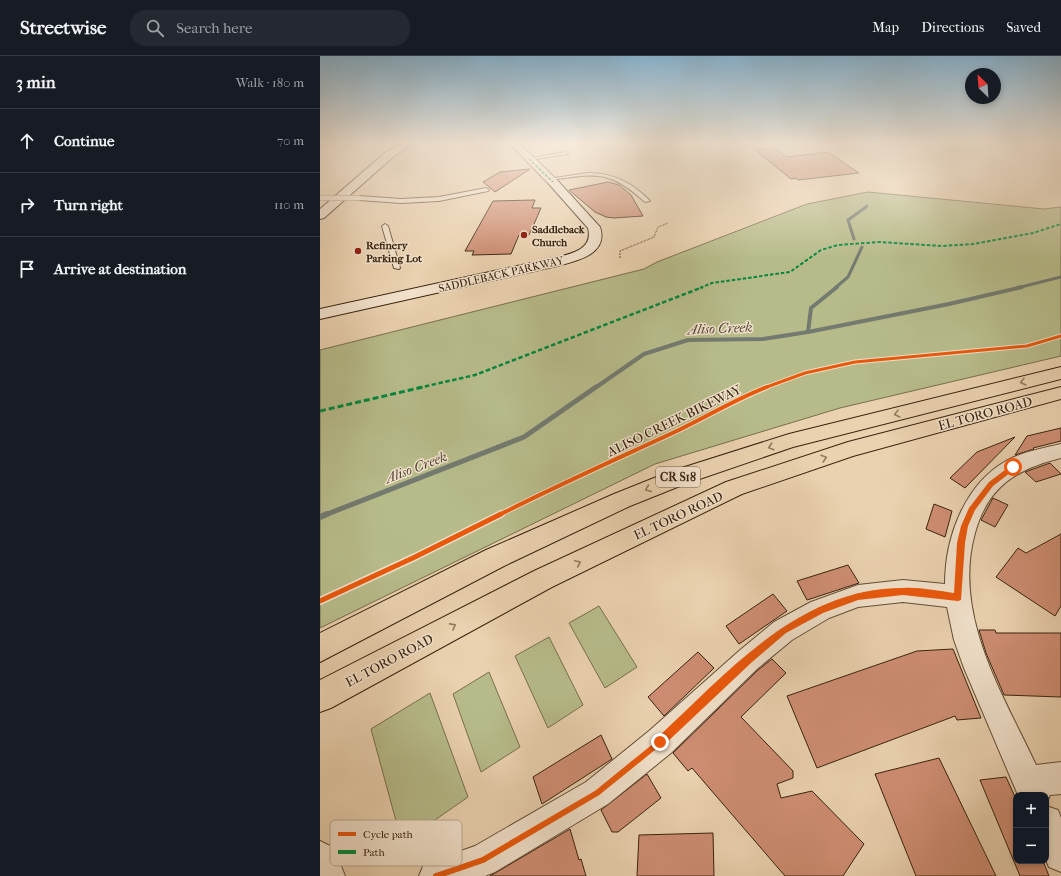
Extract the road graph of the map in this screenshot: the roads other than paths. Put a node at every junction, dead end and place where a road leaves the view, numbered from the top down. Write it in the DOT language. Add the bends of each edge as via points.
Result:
graph roads {
  1 [pos="354,182"];
  2 [pos="552,182"];
  3 [pos="622,182"];
  4 [pos="486,190"];
  5 [pos="320,198"];
  6 [pos="647,201"];
  7 [pos="320,215"];
  8 [pos="385,226"];
  9 [pos="396,268"];
  10 [pos="320,314"];
  11 [pos="1061,373"];
  12 [pos="1061,393"];
  13 [pos="1061,451"];
  14 [pos="958,597"];
  15 [pos="320,648"];
  16 [pos="320,697"];
  17 [pos="1061,778"];
  18 [pos="1031,788"];
  19 [pos="1049,828"];
  20 [pos="1061,855"];
  21 [pos="320,858"];
  22 [pos="328,876"];
  23 [pos="436,876"];
  1 -- 7 [label="street"];
  2 -- 10 [label="street, SADDLEBACK PARKWAY" via="594,227 597,240 589,250 557,262"];
  3 -- 6 [label="lane"];
  4 -- 5 [label="lane, bridge" via="439,199 401,201"];
  8 -- 9 [label="lane"];
  11 -- 15 [label="main road, EL TORO ROAD / CR S18, one-way" via="789,441 677,478 495,558"];
  16 -- 12 [label="main road, EL TORO ROAD / CR S18, one-way" via="543,579 734,488 848,450"];
  13 -- 14 [label="street" via="1013,467 991,484 972,508 961,543"];
  14 -- 18 [label="street" via="978,671"];
  14 -- 23 [label="street" via="903,591 858,596 820,610 783,631 660,742 597,793 483,860"];
  17 -- 18 [label="street"];
  19 -- 20 [label="street"];
  21 -- 22 [label="street"];
}
